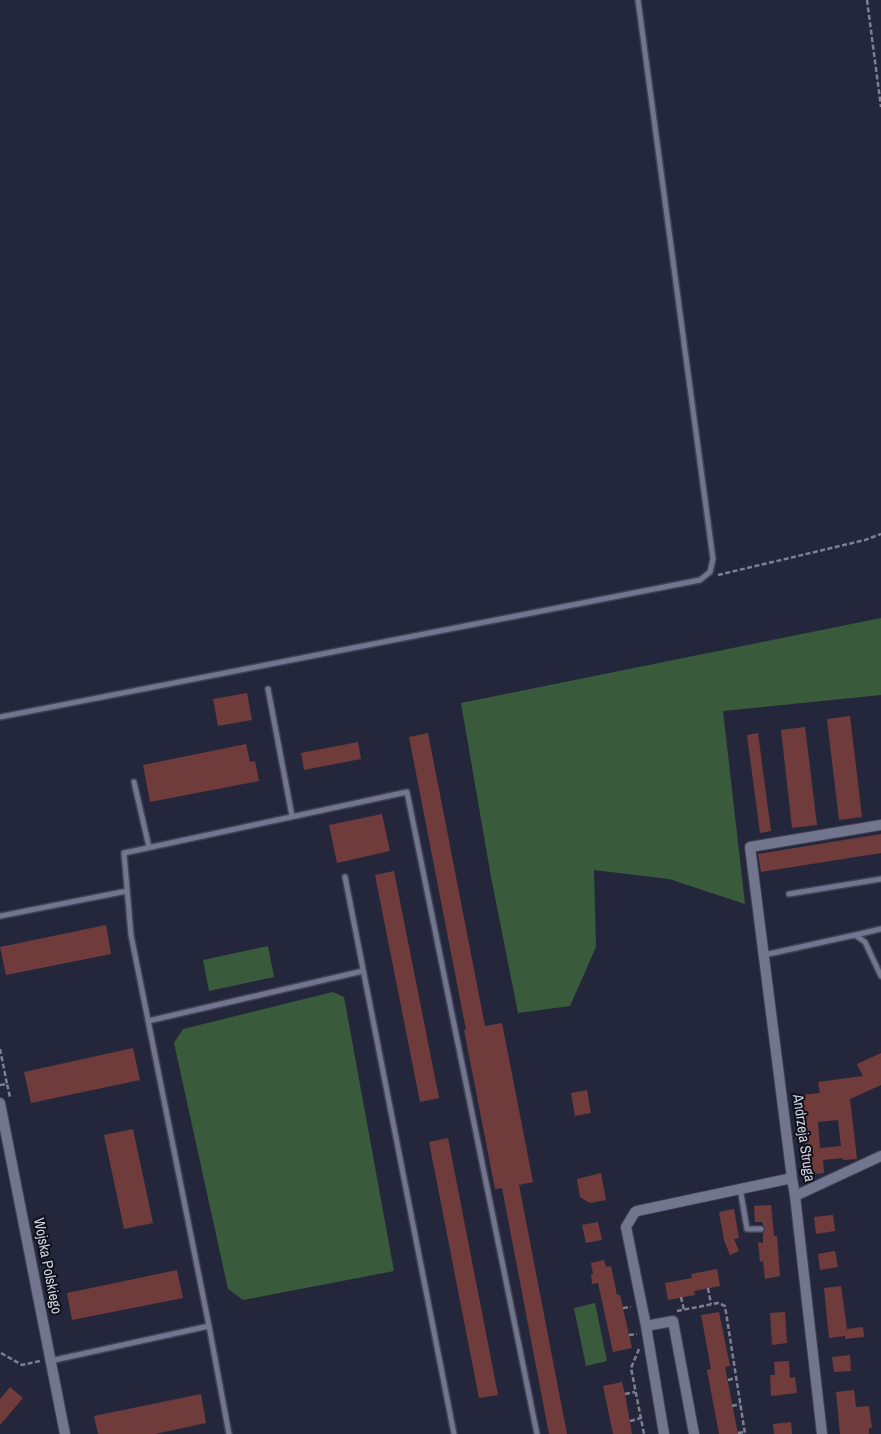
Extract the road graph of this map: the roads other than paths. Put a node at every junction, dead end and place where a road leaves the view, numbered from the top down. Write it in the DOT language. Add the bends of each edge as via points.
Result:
graph roads {
  1 [pos="638,0"];
  2 [pos="268,689"];
  3 [pos="0,717"];
  4 [pos="134,782"];
  5 [pos="292,816"];
  6 [pos="881,825"];
  7 [pos="150,847"];
  8 [pos="345,877"];
  9 [pos="881,879"];
  10 [pos="127,891"];
  11 [pos="789,894"];
  12 [pos="0,916"];
  13 [pos="881,929"];
  14 [pos="855,935"];
  15 [pos="764,955"];
  16 [pos="363,971"];
  17 [pos="881,976"];
  18 [pos="148,1020"];
  19 [pos="0,1103"];
  20 [pos="881,1156"];
  21 [pos="792,1178"];
  22 [pos="740,1188"];
  23 [pos="795,1196"];
  24 [pos="760,1229"];
  25 [pos="209,1326"];
  26 [pos="641,1326"];
  27 [pos="46,1361"];
  28 [pos="65,1434"];
  29 [pos="229,1434"];
  30 [pos="454,1434"];
  31 [pos="537,1434"];
  32 [pos="664,1434"];
  33 [pos="694,1434"];
  34 [pos="822,1434"];
  1 -- 3 [label="lane" via="713,559 710,572 700,580"];
  2 -- 5 [label="lane"];
  4 -- 7 [label="lane"];
  5 -- 7 [label="lane"];
  5 -- 31 [label="lane" via="407,792"];
  6 -- 15 [label="street, Andrzeja Struga" via="750,846"];
  7 -- 10 [label="lane" via="124,853"];
  8 -- 16 [label="lane"];
  9 -- 11 [label="lane"];
  10 -- 12 [label="lane"];
  10 -- 18 [label="lane" via="131,935"];
  13 -- 14 [label="lane"];
  14 -- 15 [label="lane"];
  14 -- 17 [label="lane" via="865,942"];
  15 -- 21 [label="street, Andrzeja Struga"];
  16 -- 18 [label="lane"];
  16 -- 30 [label="lane"];
  18 -- 25 [label="lane"];
  19 -- 27 [label="street, Wojska Polskiego"];
  20 -- 23 [label="street"];
  21 -- 22 [label="street"];
  21 -- 23 [label="street, Andrzeja Struga"];
  22 -- 24 [label="lane" via="747,1229"];
  22 -- 26 [label="street" via="635,1212 626,1226"];
  23 -- 34 [label="street, Andrzeja Struga"];
  25 -- 27 [label="lane"];
  25 -- 29 [label="lane"];
  26 -- 32 [label="street"];
  26 -- 33 [label="street" via="673,1321"];
  27 -- 28 [label="street, Wojska Polskiego"];
}
